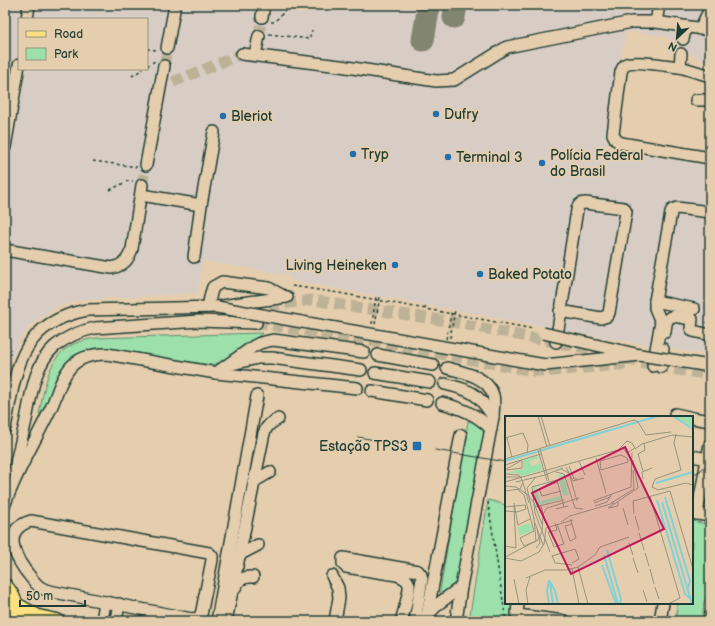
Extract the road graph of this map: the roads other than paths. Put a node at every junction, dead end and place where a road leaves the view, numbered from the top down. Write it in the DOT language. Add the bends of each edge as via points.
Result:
graph roads {
  1 [pos="29,5"];
  2 [pos="175,5"];
  3 [pos="264,5"];
  4 [pos="659,5"];
  5 [pos="710,9"];
  6 [pos="27,18"];
  7 [pos="265,19"];
  8 [pos="656,22"];
  9 [pos="686,27"];
  10 [pos="705,30"];
  11 [pos="262,35"];
  12 [pos="683,39"];
  13 [pos="168,48"];
  14 [pos="242,54"];
  15 [pos="681,54"];
  16 [pos="256,55"];
  17 [pos="164,66"];
  18 [pos="680,67"];
  19 [pos="18,70"];
  20 [pos="710,76"];
  21 [pos="173,82"];
  22 [pos="161,83"];
  23 [pos="696,100"];
  24 [pos="710,100"];
  25 [pos="214,132"];
  26 [pos="5,147"];
  27 [pos="710,158"];
  28 [pos="142,166"];
  29 [pos="201,205"];
  30 [pos="710,212"];
  31 [pos="5,250"];
  32 [pos="194,257"];
  33 [pos="655,301"];
  34 [pos="694,309"];
  35 [pos="215,311"];
  36 [pos="560,312"];
  37 [pos="199,321"];
  38 [pos="256,323"];
  39 [pos="542,332"];
  40 [pos="710,335"];
  41 [pos="556,342"];
  42 [pos="364,352"];
  43 [pos="378,355"];
  44 [pos="640,355"];
  45 [pos="432,365"];
  46 [pos="227,366"];
  47 [pos="710,366"];
  48 [pos="447,368"];
  49 [pos="361,370"];
  50 [pos="375,372"];
  51 [pos="216,373"];
  52 [pos="430,382"];
  53 [pos="445,384"];
  54 [pos="357,388"];
  55 [pos="372,391"];
  56 [pos="257,396"];
  57 [pos="427,400"];
  58 [pos="442,403"];
  59 [pos="675,414"];
  60 [pos="684,416"];
  61 [pos="493,417"];
  62 [pos="693,418"];
  63 [pos="278,419"];
  64 [pos="710,421"];
  65 [pos="5,428"];
  66 [pos="490,429"];
  67 [pos="461,436"];
  68 [pos="710,444"];
  69 [pos="693,456"];
  70 [pos="707,459"];
  71 [pos="270,472"];
  72 [pos="253,482"];
  73 [pos="10,489"];
  74 [pos="5,504"];
  75 [pos="710,509"];
  76 [pos="695,512"];
  77 [pos="710,516"];
  78 [pos="258,545"];
  79 [pos="239,555"];
  80 [pos="332,576"];
  81 [pos="253,577"];
  82 [pos="5,586"];
  83 [pos="461,587"];
  84 [pos="229,600"];
  85 [pos="105,602"];
  86 [pos="119,604"];
  87 [pos="518,604"];
  88 [pos="663,604"];
  89 [pos="16,605"];
  90 [pos="710,616"];
  91 [pos="518,618"];
  92 [pos="420,620"];
  93 [pos="16,621"];
  94 [pos="57,621"];
  95 [pos="102,621"];
  96 [pos="116,621"];
  97 [pos="217,621"];
  98 [pos="226,621"];
  99 [pos="334,621"];
  100 [pos="402,621"];
  101 [pos="456,621"];
  102 [pos="564,621"];
  103 [pos="660,621"];
  104 [pos="710,621"];
  1 -- 6 [label="street"];
  2 -- 13 [label="street"];
  3 -- 7 [label="street"];
  4 -- 8 [label="street"];
  5 -- 10 [label="street"];
  8 -- 9 [label="street"];
  8 -- 16 [label="street" via="632,22 507,47 454,80 436,81"];
  9 -- 10 [label="street"];
  9 -- 12 [label="street"];
  11 -- 16 [label="street"];
  14 -- 16 [label="street"];
  15 -- 18 [label="street"];
  17 -- 22 [label="street"];
  18 -- 20 [label="street"];
  18 -- 27 [label="street" via="633,62 625,64 621,72 613,134 616,140 622,143"];
  19 -- 26 [label="street"];
  21 -- 22 [label="street"];
  22 -- 28 [label="street"];
  23 -- 24 [label="street"];
  25 -- 29 [label="street"];
  29 -- 31 [label="street" via="140,187 132,249 128,259 121,266 112,268"];
  29 -- 32 [label="street"];
  30 -- 33 [label="street" via="677,208 672,210"];
  33 -- 34 [label="street"];
  33 -- 40 [label="street" via="661,322 657,366 670,316 692,319 693,331"];
  35 -- 35 [label="street" via="241,303 286,297 270,288 222,282 213,287 210,293"];
  35 -- 37 [label="street"];
  35 -- 44 [label="street, bridge" via="372,331 545,365"];
  35 -- 65 [label="street" via="87,310 61,317 40,330 26,348 16,373"];
  36 -- 36 [label="street" via="601,318 609,313 626,212 624,208 585,203 577,207"];
  36 -- 41 [label="street"];
  37 -- 38 [label="street"];
  37 -- 73 [label="street" via="95,328 79,332 54,347 38,370"];
  39 -- 44 [label="street, bridge"];
  42 -- 46 [label="street" via="273,340 260,343"];
  43 -- 45 [label="street"];
  44 -- 47 [label="street, bridge"];
  46 -- 49 [label="street" via="258,358 272,358"];
  46 -- 51 [label="street"];
  48 -- 61 [label="street" via="476,377 488,385 494,396"];
  50 -- 52 [label="street"];
  51 -- 54 [label="street"];
  51 -- 73 [label="street" via="107,354 91,355 75,362 64,377"];
  53 -- 61 [label="street" via="479,397"];
  55 -- 57 [label="street"];
  56 -- 97 [label="street"];
  58 -- 66 [label="street" via="475,415"];
  59 -- 60 [label="street"];
  61 -- 66 [label="street"];
  62 -- 64 [label="street"];
  63 -- 72 [label="street" via="266,427"];
  66 -- 83 [label="street"];
  67 -- 92 [label="street"];
  68 -- 70 [label="street"];
  69 -- 70 [label="street"];
  70 -- 76 [label="street"];
  71 -- 72 [label="street"];
  72 -- 79 [label="street"];
  73 -- 74 [label="street"];
  75 -- 76 [label="street"];
  76 -- 77 [label="street"];
  78 -- 79 [label="street"];
  79 -- 84 [label="street"];
  80 -- 99 [label="street" via="338,588 339,598"];
  81 -- 84 [label="street" via="241,579"];
  82 -- 89 [label="main road"];
  83 -- 92 [label="street"];
  83 -- 101 [label="street"];
  84 -- 98 [label="street"];
  85 -- 86 [label="street"];
  85 -- 86 [label="street" via="39,587 18,560 13,539 15,531 23,523 31,521 212,556 202,613 198,618 192,619"];
  85 -- 95 [label="street"];
  86 -- 96 [label="street"];
  87 -- 91 [label="street"];
  88 -- 103 [label="street"];
  89 -- 93 [label="main road"];
  89 -- 94 [label="main road" via="38,617"];
  90 -- 104 [label="street"];
  91 -- 102 [label="street"];
  92 -- 100 [label="street" via="408,614"];
  92 -- 100 [label="street" via="422,578 418,571 343,558 346,567 397,575 407,580 409,586"];
}
